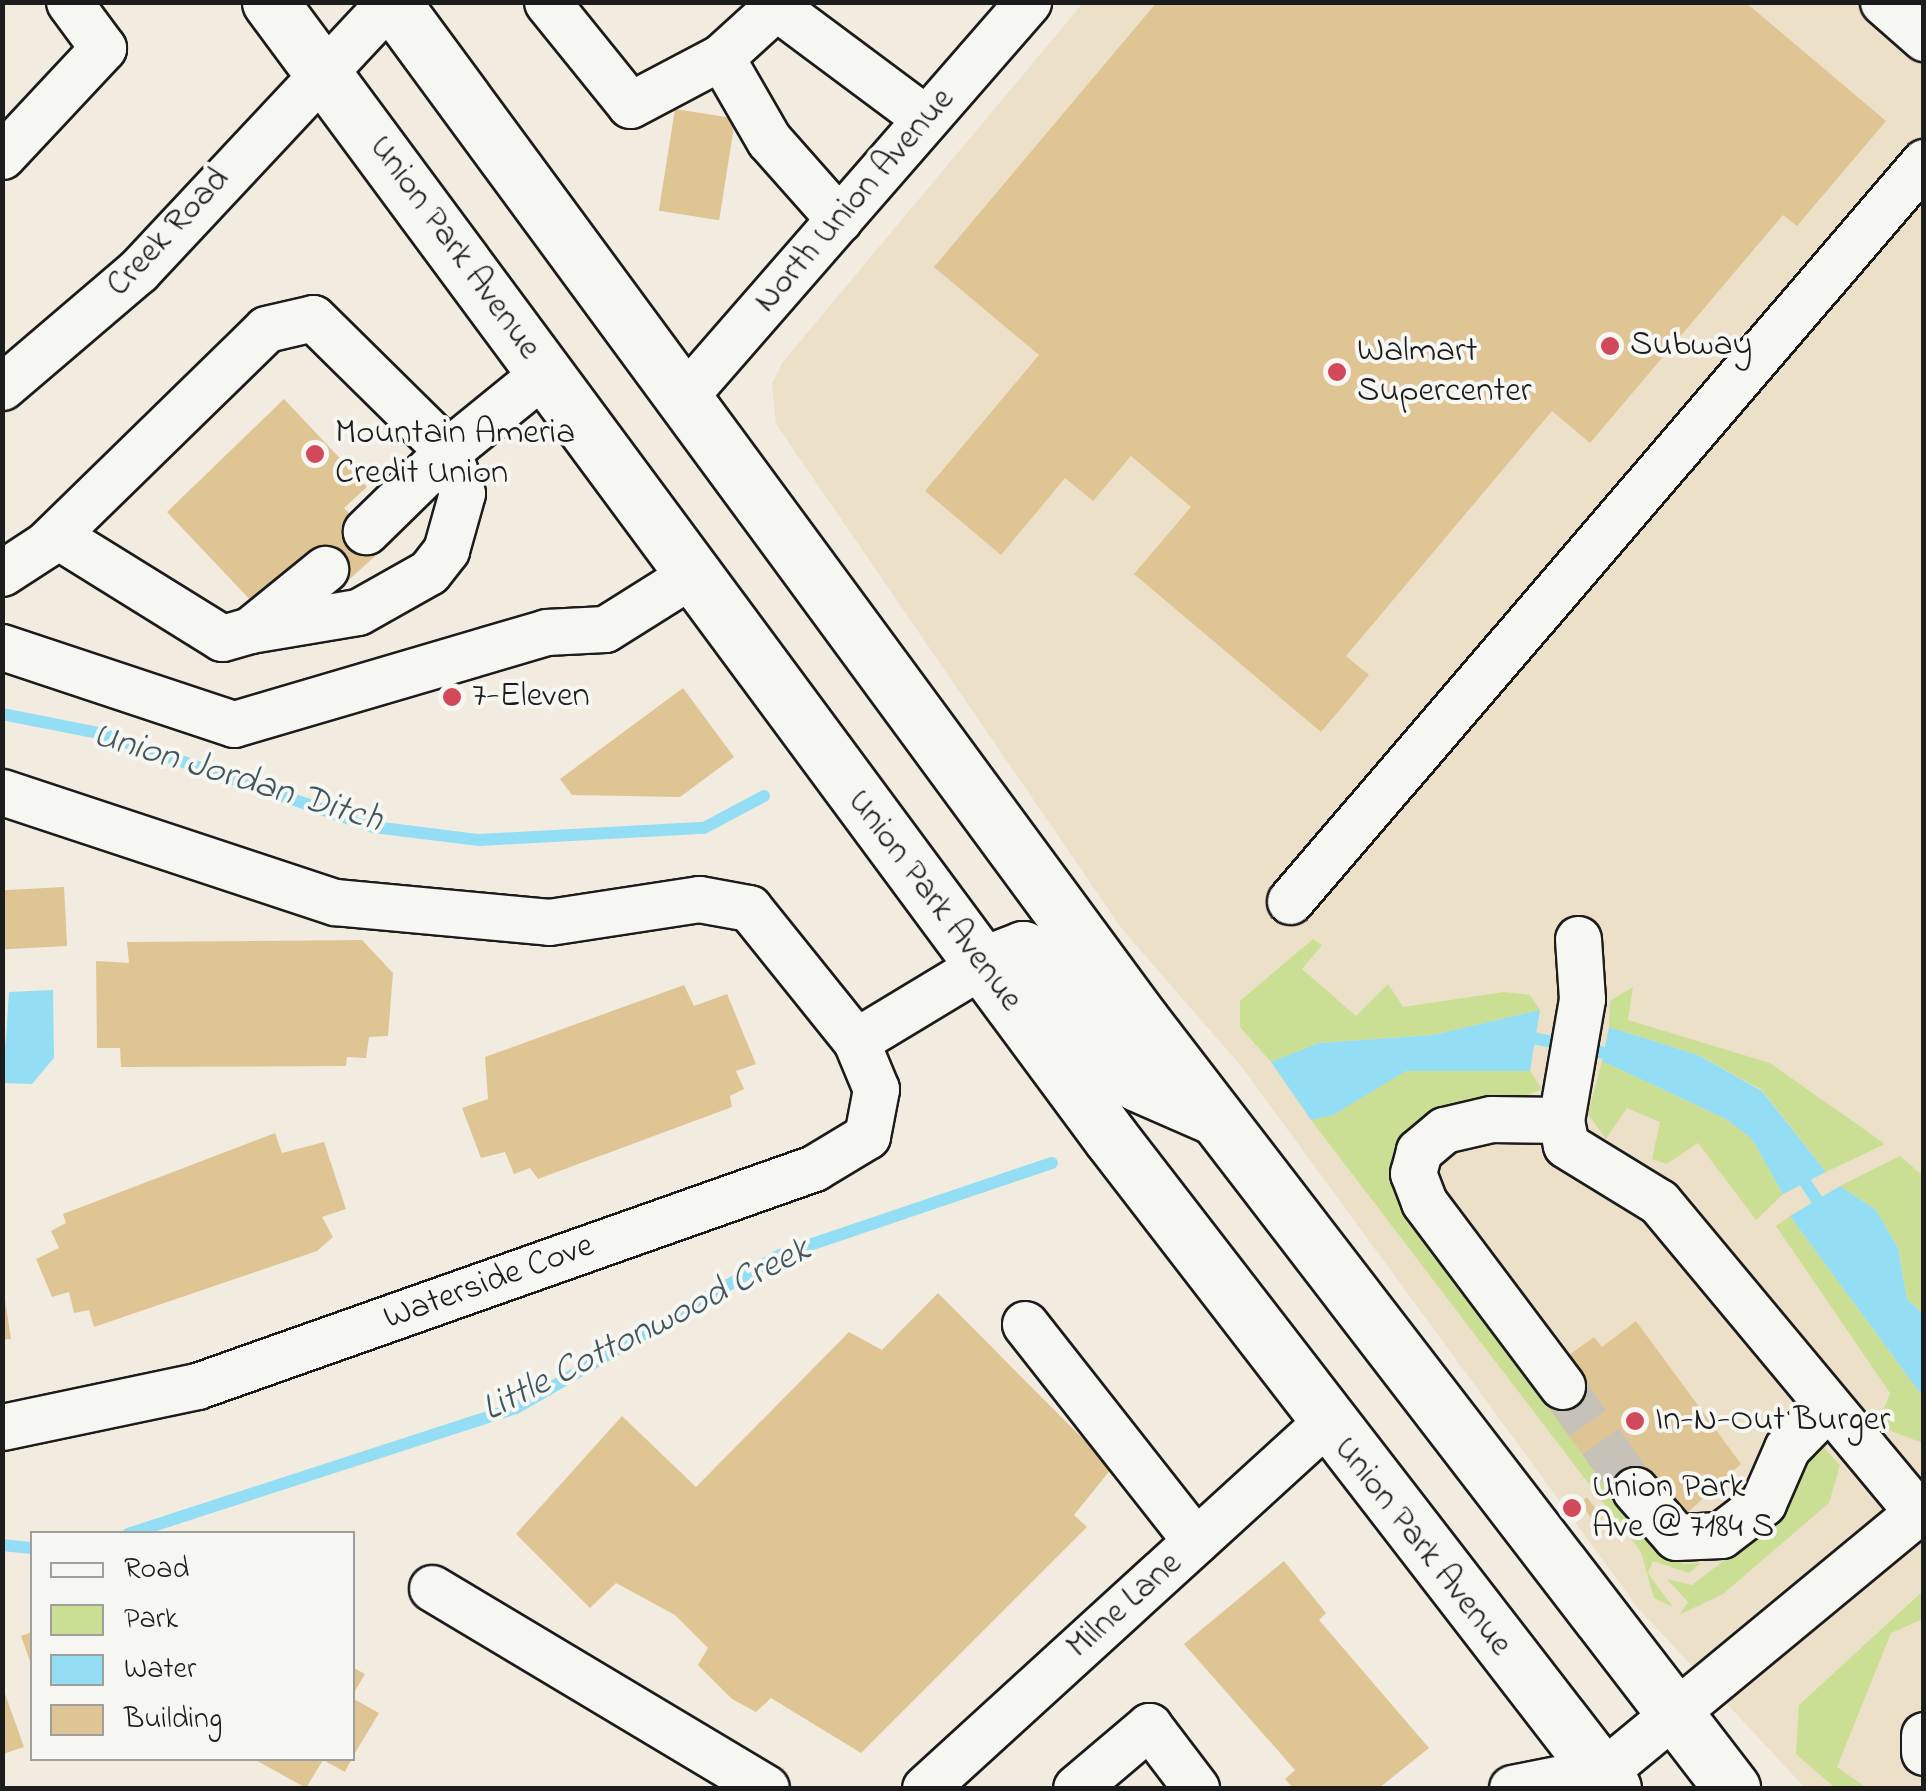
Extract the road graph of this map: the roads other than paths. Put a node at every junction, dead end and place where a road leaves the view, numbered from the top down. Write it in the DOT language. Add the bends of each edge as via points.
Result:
graph roads {
  1 [pos="68,2"];
  2 [pos="270,2"];
  3 [pos="391,2"];
  4 [pos="547,2"];
  5 [pos="1883,2"];
  6 [pos="1003,11"];
  7 [pos="1924,38"];
  8 [pos="720,57"];
  9 [pos="327,71"];
  10 [pos="926,118"];
  11 [pos="2,156"];
  12 [pos="1924,162"];
  13 [pos="839,219"];
  14 [pos="544,374"];
  15 [pos="2,387"];
  16 [pos="682,399"];
  17 [pos="448,450"];
  18 [pos="366,531"];
  19 [pos="56,534"];
  20 [pos="325,569"];
  21 [pos="2,572"];
  22 [pos="691,575"];
  23 [pos="244,634"];
  24 [pos="2,648"];
  25 [pos="2,792"];
  26 [pos="1290,900"];
  27 [pos="1578,939"];
  28 [pos="982,966"];
  29 [pos="856,1041"];
  30 [pos="1564,1107"];
  31 [pos="1213,1116"];
  32 [pos="1025,1324"];
  33 [pos="1562,1386"];
  34 [pos="1826,1409"];
  35 [pos="1326,1423"];
  36 [pos="2,1427"];
  37 [pos="1635,1490"];
  38 [pos="1920,1509"];
  39 [pos="1196,1541"];
  40 [pos="432,1588"];
  41 [pos="1673,1714"];
  42 [pos="1924,1734"];
  43 [pos="1924,1752"];
  44 [pos="1598,1783"];
  45 [pos="766,1788"];
  46 [pos="925,1788"];
  47 [pos="1076,1788"];
  48 [pos="1196,1788"];
  49 [pos="1512,1788"];
  50 [pos="1732,1788"];
  1 -- 11 [label="street" via="103,48"];
  2 -- 9 [label="main road, Union Park Avenue"];
  3 -- 9 [label="street, Creek Road"];
  3 -- 16 [label="main road"];
  4 -- 8 [label="street" via="630,105"];
  5 -- 7 [label="street"];
  6 -- 10 [label="street, North Union Avenue"];
  8 -- 10 [label="street" via="784,8"];
  8 -- 13 [label="street" via="777,151"];
  9 -- 14 [label="main road, Union Park Avenue"];
  9 -- 15 [label="street, Creek Road" via="138,271"];
  10 -- 13 [label="street, North Union Avenue"];
  12 -- 26 [label="street"];
  13 -- 16 [label="street, North Union Avenue"];
  14 -- 17 [label="street"];
  14 -- 22 [label="main road, Union Park Avenue"];
  16 -- 31 [label="main road"];
  17 -- 18 [label="street"];
  17 -- 19 [label="street" via="313,318 266,329"];
  17 -- 23 [label="street" via="462,493 446,550 429,572 358,612"];
  19 -- 21 [label="street"];
  19 -- 23 [label="street" via="222,638"];
  20 -- 23 [label="street"];
  22 -- 24 [label="street" via="605,629 546,632 234,724"];
  22 -- 28 [label="main road, Union Park Avenue"];
  25 -- 29 [label="street, Waterside Cove" via="335,902 548,922 699,899 748,908"];
  27 -- 30 [label="street" via="1582,1000"];
  28 -- 29 [label="street"];
  28 -- 31 [label="main road" via="1023,949 1038,958 1137,1083"];
  28 -- 35 [label="main road, Union Park Avenue"];
  29 -- 36 [label="street, Waterside Cove" via="876,1113 858,1144 814,1168 198,1386"];
  30 -- 33 [label="street" via="1444,1130 1419,1152 1413,1173 1424,1202"];
  30 -- 34 [label="street" via="1578,1156 1659,1202"];
  31 -- 41 [label="main road"];
  32 -- 39 [label="street"];
  34 -- 37 [label="street" via="1787,1448 1763,1503 1721,1535 1676,1537"];
  34 -- 38 [label="street"];
  35 -- 39 [label="street, Milne Lane"];
  35 -- 44 [label="main road, Union Park Avenue"];
  38 -- 41 [label="street"];
  39 -- 46 [label="street, Milne Lane"];
  40 -- 45 [label="street"];
  41 -- 44 [label="street"];
  41 -- 50 [label="main road"];
  42 -- 43 [label="street"];
  44 -- 49 [label="street"];
  47 -- 48 [label="street" via="1149,1726"];
}
